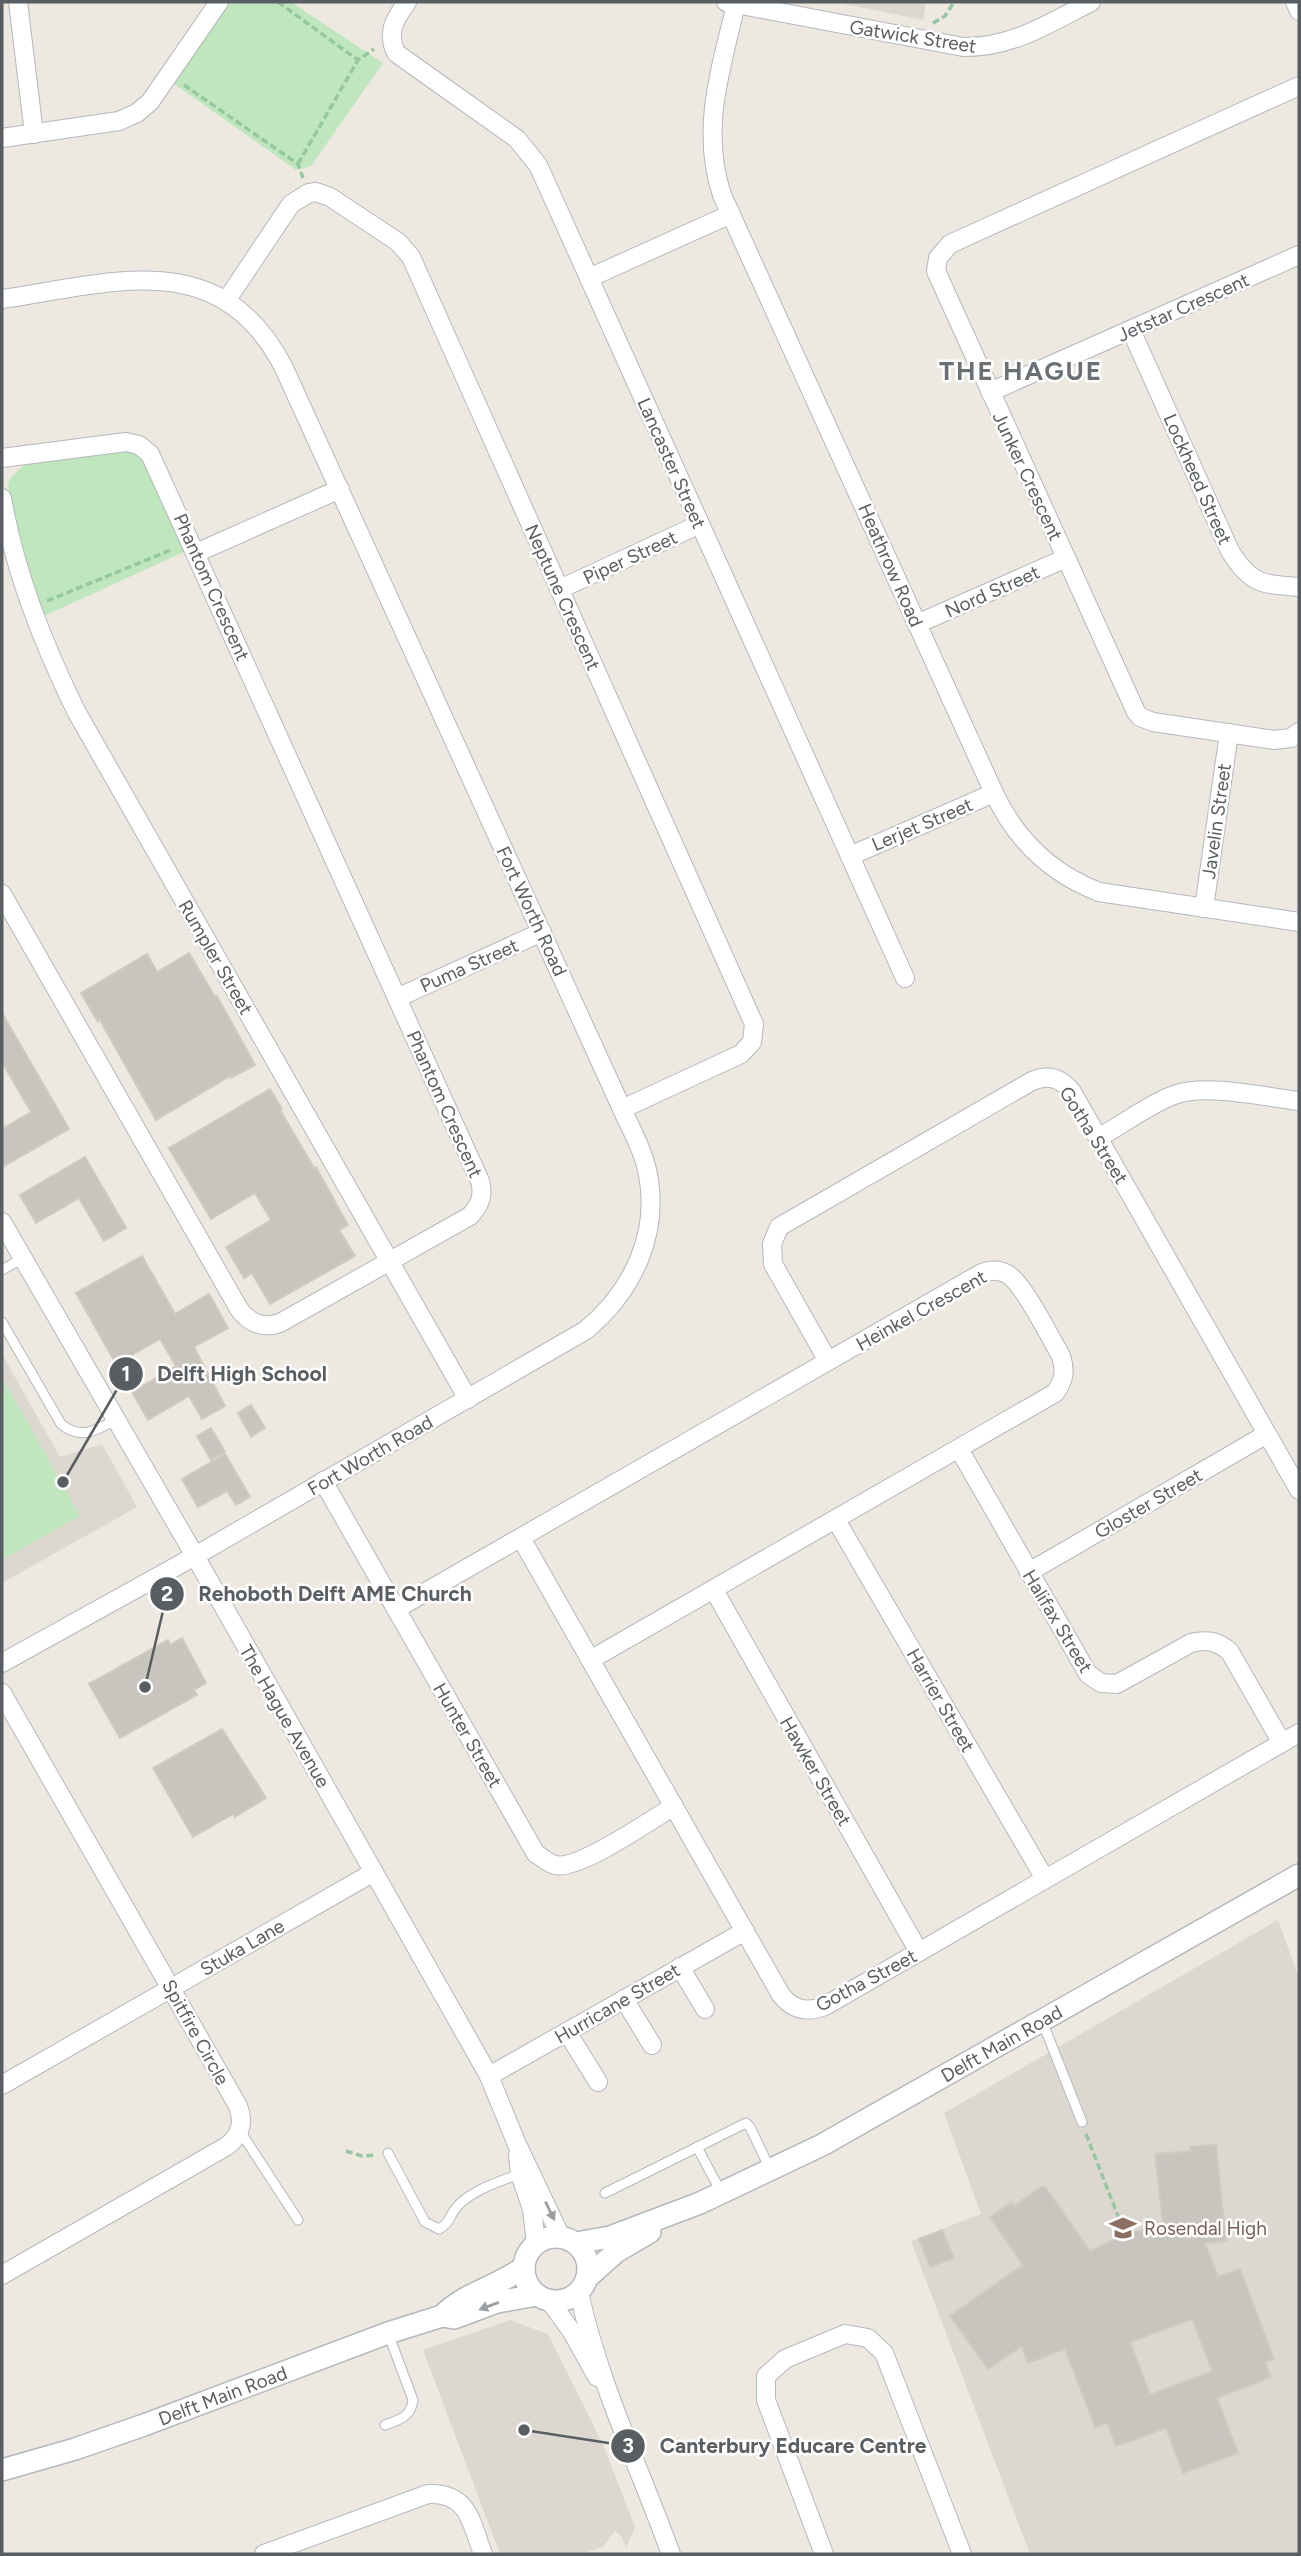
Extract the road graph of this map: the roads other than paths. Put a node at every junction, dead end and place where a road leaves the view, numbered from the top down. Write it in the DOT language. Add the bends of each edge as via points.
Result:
graph roads {
  1 [pos="18,2"];
  2 [pos="219,2"];
  3 [pos="407,2"];
  4 [pos="1091,2"];
  5 [pos="1295,2"];
  6 [pos="731,3"];
  7 [pos="1299,11"];
  8 [pos="1299,86"];
  9 [pos="34,134"];
  10 [pos="2,138"];
  11 [pos="731,214"];
  12 [pos="1299,255"];
  13 [pos="589,278"];
  14 [pos="2,299"];
  15 [pos="226,301"];
  16 [pos="1131,330"];
  17 [pos="990,392"];
  18 [pos="2,458"];
  19 [pos="340,489"];
  20 [pos="2,498"];
  21 [pos="700,524"];
  22 [pos="194,547"];
  23 [pos="1066,558"];
  24 [pos="1299,587"];
  25 [pos="560,589"];
  26 [pos="918,624"];
  27 [pos="1299,732"];
  28 [pos="1229,733"];
  29 [pos="995,793"];
  30 [pos="850,856"];
  31 [pos="2,894"];
  32 [pos="1204,908"];
  33 [pos="1299,922"];
  34 [pos="9,923"];
  35 [pos="542,932"];
  36 [pos="905,978"];
  37 [pos="397,998"];
  38 [pos="1299,1101"];
  39 [pos="622,1110"];
  40 [pos="1098,1139"];
  41 [pos="2,1222"];
  42 [pos="23,1258"];
  43 [pos="390,1260"];
  44 [pos="2,1270"];
  45 [pos="2,1322"];
  46 [pos="828,1361"];
  47 [pos="468,1399"];
  48 [pos="115,1420"];
  49 [pos="1267,1434"];
  50 [pos="959,1449"];
  51 [pos="323,1481"];
  52 [pos="1299,1490"];
  53 [pos="835,1520"];
  54 [pos="521,1538"];
  55 [pos="195,1556"];
  56 [pos="1029,1572"];
  57 [pos="713,1590"];
  58 [pos="396,1609"];
  59 [pos="590,1660"];
  60 [pos="2,1663"];
  61 [pos="2,1693"];
  62 [pos="1299,1733"];
  63 [pos="1282,1743"];
  64 [pos="674,1806"];
  65 [pos="374,1872"];
  66 [pos="1299,1875"];
  67 [pos="1045,1879"];
  68 [pos="744,1931"];
  69 [pos="919,1952"];
  70 [pos="680,1967"];
  71 [pos="172,1987"];
  72 [pos="624,1999"];
  73 [pos="705,2009"];
  74 [pos="1042,2021"];
  75 [pos="567,2032"];
  76 [pos="652,2045"];
  77 [pos="489,2076"];
  78 [pos="598,2082"];
  79 [pos="2,2085"];
  80 [pos="1082,2122"];
  81 [pos="240,2131"];
  82 [pos="516,2142"];
  83 [pos="697,2147"];
  84 [pos="388,2154"];
  85 [pos="771,2171"];
  86 [pos="520,2174"];
  87 [pos="605,2193"];
  88 [pos="721,2193"];
  89 [pos="699,2203"];
  90 [pos="298,2220"];
  91 [pos="569,2240"];
  92 [pos="536,2244"];
  93 [pos="524,2267"];
  94 [pos="2,2275"];
  95 [pos="584,2285"];
  96 [pos="543,2297"];
  97 [pos="442,2316"];
  98 [pos="388,2333"];
  99 [pos="620,2421"];
  100 [pos="385,2425"];
  101 [pos="2,2470"];
  102 [pos="666,2553"];
  103 [pos="264,2554"];
  104 [pos="483,2554"];
  105 [pos="824,2554"];
  106 [pos="962,2554"];
  1 -- 9 [label="street"];
  2 -- 9 [label="street" via="150,102 126,119"];
  3 -- 13 [label="street, Lancaster Street" via="394,21 391,39 396,53 527,150"];
  4 -- 6 [label="street, Gatwick Street" via="987,48"];
  5 -- 7 [label="street"];
  6 -- 11 [label="street, Heathrow Road" via="711,139 716,176"];
  8 -- 17 [label="street, Junker Crescent" via="945,248 937,264 938,277"];
  9 -- 10 [label="street"];
  11 -- 13 [label="street"];
  11 -- 26 [label="street, Heathrow Road"];
  12 -- 16 [label="street, Jetstar Crescent"];
  13 -- 21 [label="street, Lancaster Street"];
  14 -- 15 [label="street, Fort Worth Road" via="150,279 189,285"];
  15 -- 19 [label="street, Fort Worth Road" via="253,323 275,350"];
  15 -- 25 [label="street, Neptune Crescent" via="291,205 309,193 330,197 398,242 411,257"];
  16 -- 17 [label="street, Jetstar Crescent"];
  16 -- 24 [label="street, Lockheed Street" via="1242,570 1272,585"];
  17 -- 23 [label="street, Junker Crescent"];
  18 -- 22 [label="street, Phantom Crescent" via="126,442 139,445 154,460"];
  19 -- 22 [label="street"];
  19 -- 35 [label="street, Fort Worth Road"];
  20 -- 43 [label="street, Rumpler Street" via="31,607 76,711"];
  21 -- 25 [label="street, Piper Street"];
  21 -- 30 [label="street, Lancaster Street"];
  22 -- 37 [label="street, Phantom Crescent"];
  23 -- 26 [label="street, Nord Street"];
  23 -- 28 [label="street, Junker Crescent" via="1140,717"];
  25 -- 39 [label="street, Neptune Crescent" via="755,1030 741,1054"];
  26 -- 29 [label="street, Heathrow Road"];
  27 -- 28 [label="street, Junker Crescent" via="1274,740"];
  28 -- 32 [label="street, Javelin Street"];
  29 -- 30 [label="street, Lerjet Street"];
  29 -- 32 [label="street, Heathrow Road" via="1024,842 1074,881 1099,892"];
  30 -- 36 [label="street, Lancaster Street"];
  31 -- 34 [label="street, Phantom Crescent"];
  32 -- 33 [label="street, Heathrow Road"];
  34 -- 43 [label="street, Phantom Crescent" via="244,1316 260,1325 281,1323"];
  35 -- 37 [label="street, Puma Street"];
  35 -- 39 [label="street, Fort Worth Road"];
  37 -- 43 [label="street, Phantom Crescent" via="482,1194 470,1216"];
  38 -- 40 [label="street" via="1187,1091"];
  39 -- 47 [label="street, Fort Worth Road" via="647,1168 650,1188 648,1230 636,1269 614,1303 586,1330"];
  40 -- 46 [label="street, Gotha Street" via="1067,1086 1053,1078 1039,1078 779,1227 772,1244 773,1264"];
  40 -- 49 [label="street, Gotha Street"];
  41 -- 42 [label="street, The Hague Avenue"];
  42 -- 44 [label="lane"];
  42 -- 48 [label="street, The Hague Avenue"];
  43 -- 47 [label="street, Rumpler Street"];
  45 -- 48 [label="lane" via="61,1424 73,1432 88,1433"];
  46 -- 50 [label="street, Heinkel Crescent" via="980,1274 1000,1271 1013,1278 1061,1356 1063,1380 1049,1398"];
  46 -- 54 [label="street, Heinkel Crescent"];
  47 -- 51 [label="street, Fort Worth Road"];
  48 -- 55 [label="street, The Hague Avenue"];
  49 -- 52 [label="street, Gotha Street"];
  49 -- 56 [label="street, Gloster Street"];
  50 -- 53 [label="street, Heinkel Crescent"];
  50 -- 56 [label="street, Halifax Street"];
  51 -- 55 [label="street, Fort Worth Road"];
  51 -- 58 [label="street, Hunter Street"];
  53 -- 57 [label="street, Heinkel Crescent"];
  53 -- 67 [label="street, Harrier Street"];
  54 -- 58 [label="street, Heinkel Crescent"];
  54 -- 59 [label="street, Gotha Street"];
  55 -- 60 [label="street"];
  55 -- 65 [label="street, The Hague Avenue"];
  56 -- 63 [label="street, Halifax Street" via="1083,1668 1094,1679 1117,1684 1191,1643 1218,1643 1230,1652"];
  57 -- 59 [label="street, Heinkel Crescent"];
  57 -- 69 [label="street, Hawker Street"];
  58 -- 64 [label="street, Hunter Street" via="536,1854 554,1865 568,1866"];
  59 -- 64 [label="street, Gotha Street"];
  61 -- 71 [label="street, Spitfire Circle"];
  62 -- 63 [label="street, Gotha Street"];
  63 -- 67 [label="street, Gotha Street"];
  64 -- 68 [label="street, Gotha Street"];
  65 -- 71 [label="street, Stuka Lane"];
  65 -- 77 [label="street, The Hague Avenue"];
  66 -- 74 [label="street, Delft Main Road"];
  67 -- 69 [label="street, Gotha Street"];
  68 -- 69 [label="street, Gotha Street" via="780,1995 790,2006 806,2011 825,2007"];
  68 -- 70 [label="street, Hurricane Street"];
  70 -- 72 [label="street, Hurricane Street"];
  70 -- 73 [label="street"];
  71 -- 79 [label="street, Stuka Lane"];
  71 -- 81 [label="street, Spitfire Circle" via="238,2106"];
  72 -- 75 [label="street, Hurricane Street"];
  72 -- 76 [label="street"];
  74 -- 80 [label="lane"];
  74 -- 85 [label="street, Delft Main Road"];
  75 -- 77 [label="street, Hurricane Street"];
  75 -- 78 [label="street"];
  77 -- 82 [label="street, The Hague Avenue"];
  81 -- 90 [label="lane"];
  81 -- 94 [label="street" via="227,2146"];
  82 -- 86 [label="street, The Hague Avenue"];
  82 -- 91 [label="street, The Hague Avenue, one-way"];
  83 -- 85 [label="lane" via="746,2123"];
  83 -- 87 [label="lane"];
  83 -- 88 [label="lane"];
  84 -- 86 [label="lane" via="425,2222 439,2229 472,2196"];
  85 -- 88 [label="street, Delft Main Road"];
  86 -- 92 [label="street, The Hague Avenue" via="532,2209"];
  88 -- 89 [label="street, Delft Main Road"];
  89 -- 91 [label="street, Delft Main Road" via="610,2237"];
  89 -- 95 [label="street, Delft Main Road" via="616,2252"];
  91 -- 92 [label="street" via="548,2238"];
  91 -- 95 [label="street" via="587,2258"];
  92 -- 93 [label="street"];
  93 -- 96 [label="street" via="528,2283"];
  93 -- 97 [label="street, Delft Main Road" via="454,2304"];
  95 -- 96 [label="street" via="565,2300"];
  95 -- 99 [label="street" via="585,2316"];
  96 -- 97 [label="street, Delft Main Road, one-way" via="497,2302 454,2318"];
  96 -- 99 [label="street" via="572,2332"];
  97 -- 98 [label="street, Delft Main Road"];
  98 -- 100 [label="lane" via="413,2400 407,2416"];
  98 -- 101 [label="street, Delft Main Road" via="144,2425"];
  99 -- 102 [label="street"];
  103 -- 104 [label="street" via="428,2494 443,2493 465,2506"];
  105 -- 106 [label="street" via="766,2400 766,2376 785,2358 845,2334 867,2338 884,2353"];
}
